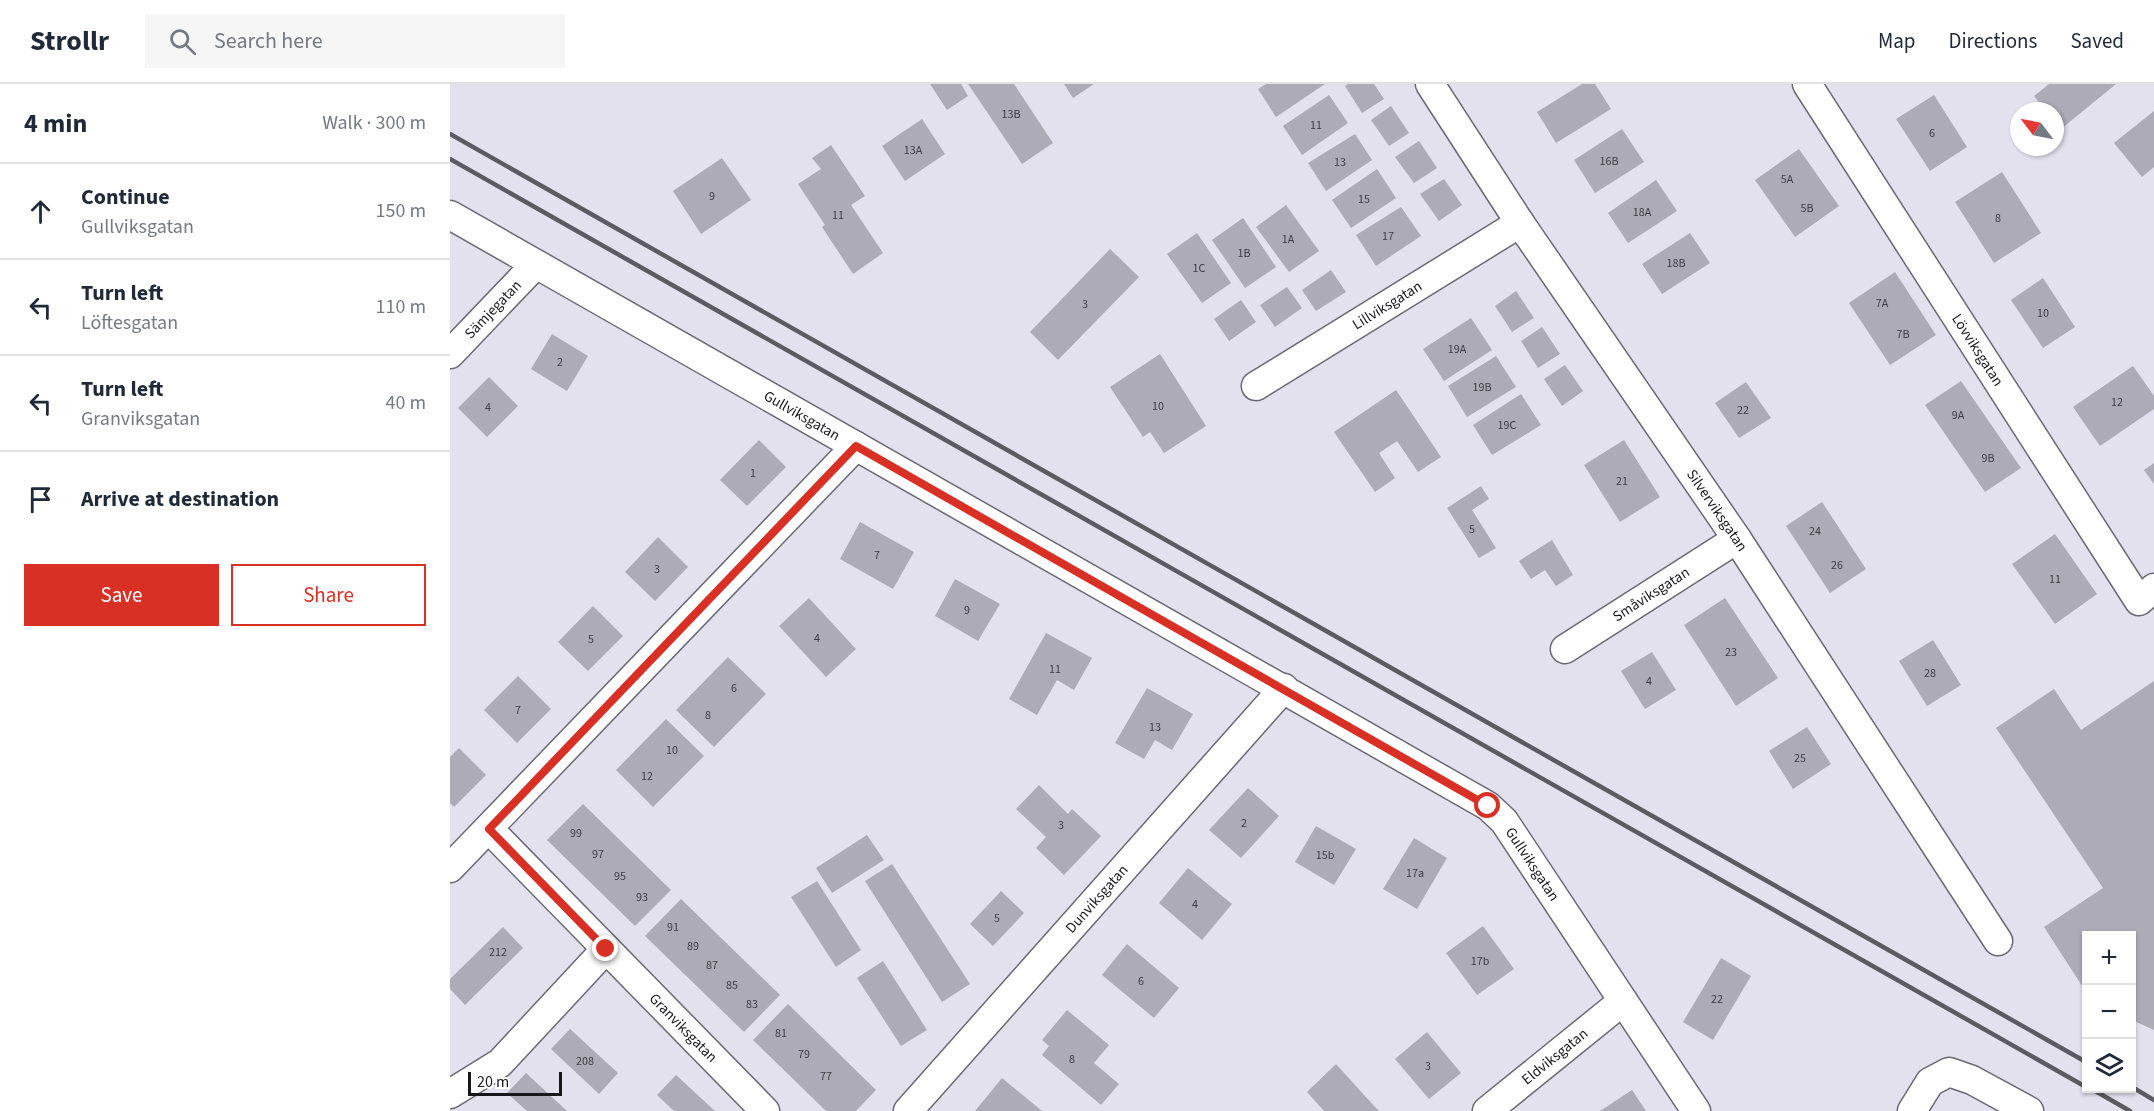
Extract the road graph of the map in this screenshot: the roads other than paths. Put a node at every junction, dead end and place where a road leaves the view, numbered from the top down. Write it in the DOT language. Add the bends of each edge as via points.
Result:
graph roads {
  1 [pos="1430,84"];
  2 [pos="1807,84"];
  3 [pos="450,215"];
  4 [pos="1520,224"];
  5 [pos="535,265"];
  6 [pos="450,354"];
  7 [pos="1256,386"];
  8 [pos="856,446"];
  9 [pos="1737,539"];
  10 [pos="2154,588"];
  11 [pos="1565,650"];
  12 [pos="1284,688"];
  13 [pos="489,829"];
  14 [pos="450,868"];
  15 [pos="1998,941"];
  16 [pos="606,949"];
  17 [pos="1623,1001"];
  18 [pos="450,1094"];
  19 [pos="761,1110"];
  20 [pos="908,1111"];
  21 [pos="1487,1111"];
  22 [pos="1696,1111"];
  23 [pos="1912,1111"];
  24 [pos="2029,1111"];
  1 -- 4 [label="street, Silverviksgatan"];
  2 -- 10 [label="street, Lövviksgatan" via="2139,601"];
  3 -- 5 [label="street, Gullviksgatan"];
  4 -- 7 [label="street, Lillviksgatan"];
  4 -- 9 [label="street, Silverviksgatan"];
  5 -- 6 [label="street, Sämjegatan"];
  5 -- 8 [label="street, Gullviksgatan"];
  8 -- 12 [label="street, Gullviksgatan"];
  8 -- 13 [label="street"];
  9 -- 11 [label="street, Småviksgatan"];
  9 -- 15 [label="street, Silverviksgatan"];
  12 -- 17 [label="street, Gullviksgatan" via="1488,806 1504,821"];
  12 -- 20 [label="street, Dunviksgatan"];
  13 -- 14 [label="street"];
  13 -- 16 [label="street, Granviksgatan"];
  16 -- 18 [label="street" via="500,1063"];
  16 -- 19 [label="street, Granviksgatan"];
  17 -- 21 [label="street, Eldviksgatan"];
  17 -- 22 [label="street, Gullviksgatan"];
  23 -- 24 [label="street" via="1930,1082 1949,1072"];
}
